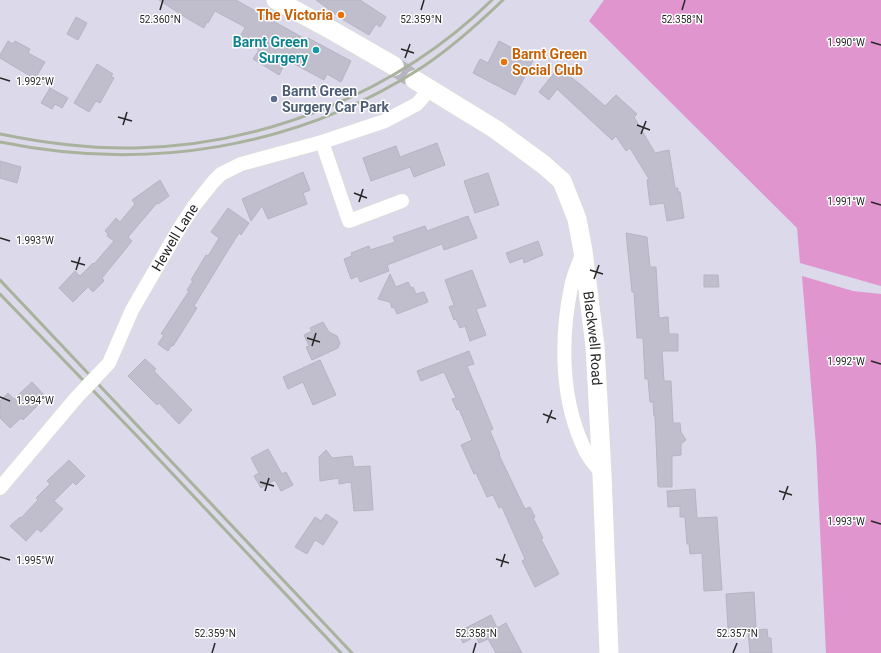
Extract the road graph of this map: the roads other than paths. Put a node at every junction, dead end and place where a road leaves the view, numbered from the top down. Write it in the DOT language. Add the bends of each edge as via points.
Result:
graph roads {
  1 [pos="288,3"];
  2 [pos="394,66"];
  3 [pos="422,85"];
  4 [pos="322,142"];
  5 [pos="402,201"];
  6 [pos="583,251"];
  7 [pos="602,474"];
  8 [pos="0,488"];
  9 [pos="609,653"];
  1 -- 2 [label="street"];
  3 -- 4 [label="street, Hewell Lane" via="417,104 385,121"];
  3 -- 6 [label="street, Blackwell Road" via="512,141 562,182 577,219"];
  4 -- 5 [label="street" via="349,222"];
  4 -- 8 [label="street, Hewell Lane, bridge" via="241,164 221,174 213,182 194,206 143,290 109,363"];
  6 -- 7 [label="street, Blackwell Road" via="594,346"];
  6 -- 7 [label="street" via="571,286 564,356 573,422 586,453"];
  7 -- 9 [label="street, Blackwell Road"];
}
